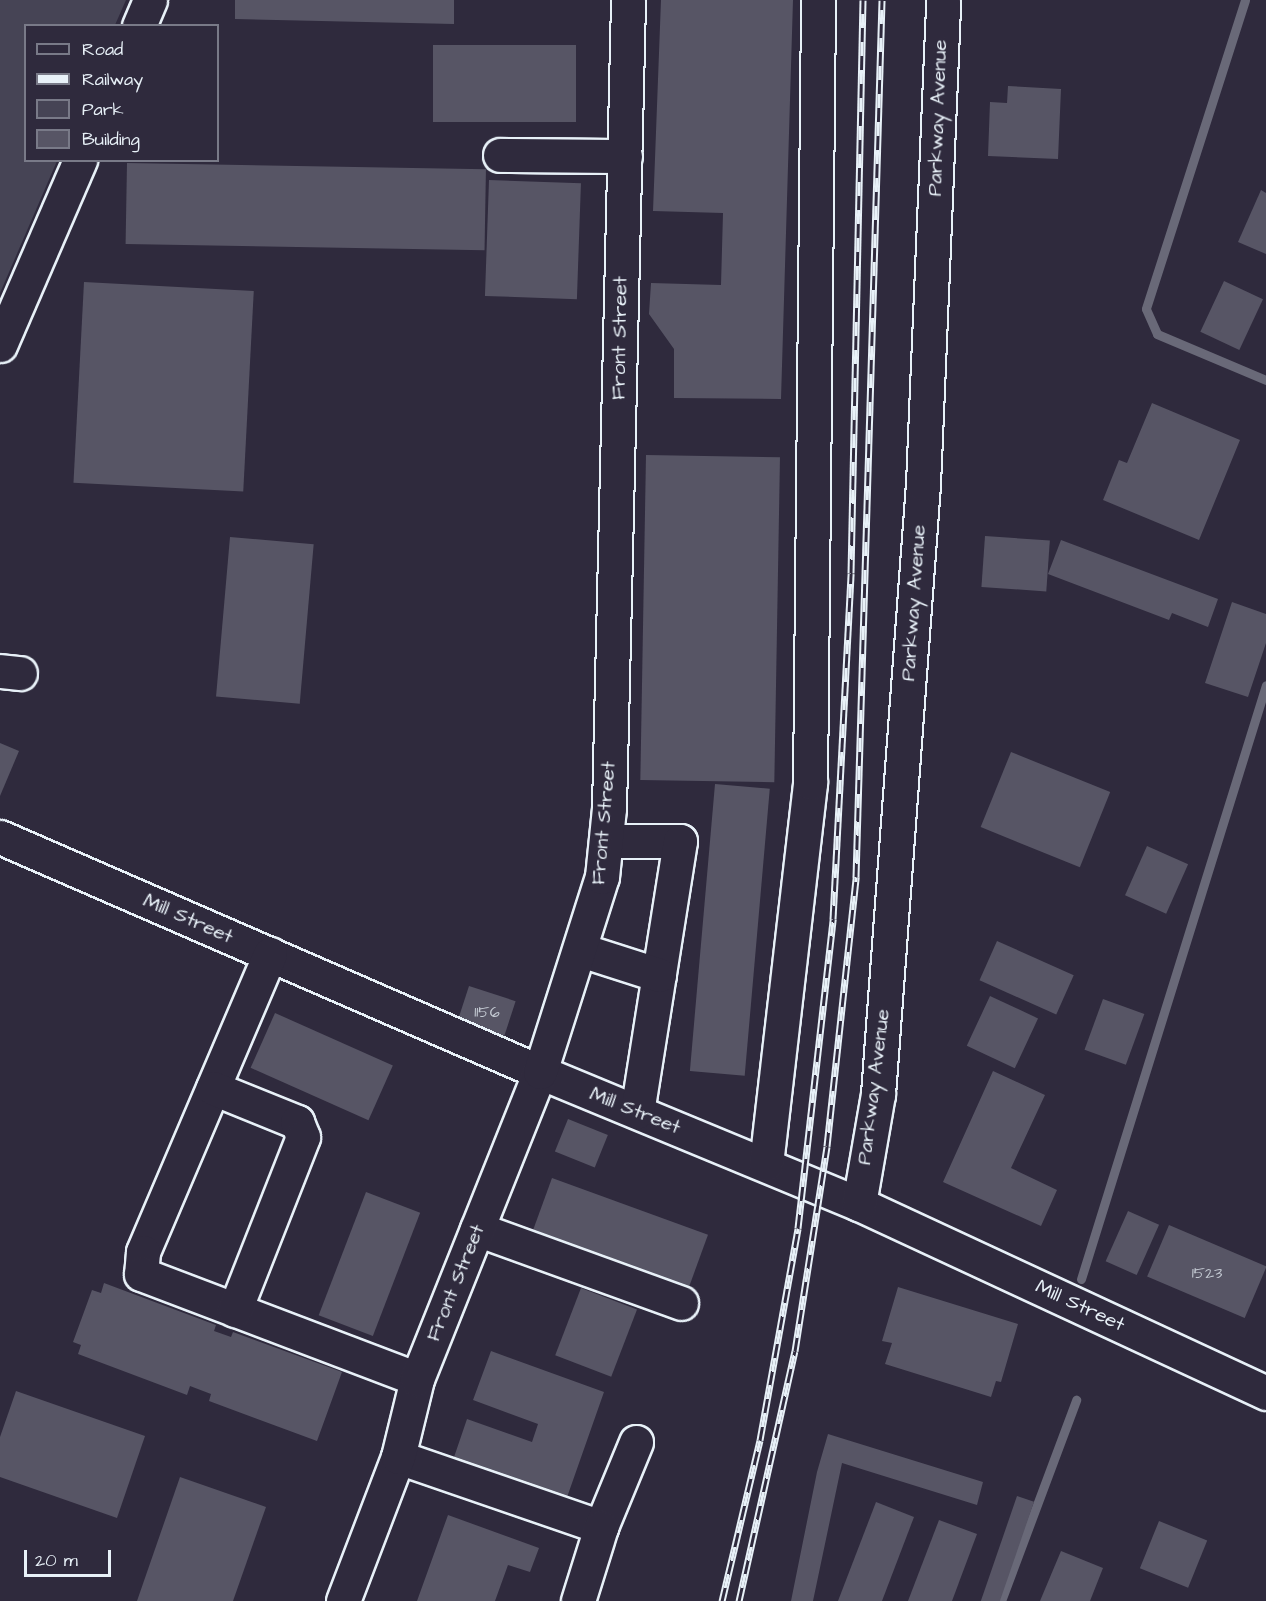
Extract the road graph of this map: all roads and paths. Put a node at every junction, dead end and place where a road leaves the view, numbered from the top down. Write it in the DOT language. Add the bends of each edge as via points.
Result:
graph roads {
  1 [pos="150,0"];
  2 [pos="628,0"];
  3 [pos="818,0"];
  4 [pos="943,0"];
  5 [pos="140,24"];
  6 [pos="500,155"];
  7 [pos="625,156"];
  8 [pos="79,162"];
  9 [pos="0,345"];
  10 [pos="0,837"];
  11 [pos="606,841"];
  12 [pos="581,950"];
  13 [pos="270,954"];
  14 [pos="659,975"];
  15 [pos="540,1072"];
  16 [pos="213,1088"];
  17 [pos="637,1112"];
  18 [pos="766,1164"];
  19 [pos="859,1204"];
  20 [pos="477,1229"];
  21 [pos="681,1303"];
  22 [pos="235,1310"];
  23 [pos="417,1379"];
  24 [pos="1266,1393"];
  25 [pos="636,1442"];
  26 [pos="398,1457"];
  27 [pos="601,1527"];
  28 [pos="343,1601"];
  29 [pos="578,1601"];
  1 -- 5 [label="street"];
  2 -- 7 [label="street, Front Street"];
  3 -- 18 [label="street" via="810,783"];
  4 -- 19 [label="street, Parkway Avenue" via="923,484 878,1094"];
  6 -- 7 [label="street"];
  7 -- 11 [label="street, Front Street"];
  8 -- 9 [label="street"];
  10 -- 13 [label="street, Mill Street"];
  11 -- 12 [label="street, Front Street" via="602,877"];
  11 -- 14 [label="street" via="680,841"];
  12 -- 14 [label="street"];
  12 -- 15 [label="street, Front Street"];
  13 -- 15 [label="street, Mill Street"];
  13 -- 16 [label="street"];
  14 -- 17 [label="street"];
  15 -- 17 [label="street, Mill Street"];
  15 -- 20 [label="street, Front Street"];
  16 -- 22 [label="street" via="297,1122 303,1137"];
  16 -- 22 [label="street" via="143,1252 141,1274"];
  17 -- 18 [label="street, Mill Street"];
  18 -- 19 [label="street, Mill Street"];
  19 -- 24 [label="street, Mill Street"];
  20 -- 21 [label="street"];
  20 -- 23 [label="street, Front Street"];
  22 -- 23 [label="street"];
  23 -- 26 [label="street, Front Street"];
  25 -- 27 [label="street"];
  26 -- 27 [label="street"];
  26 -- 28 [label="street, Front Street"];
  27 -- 29 [label="street"];
}
